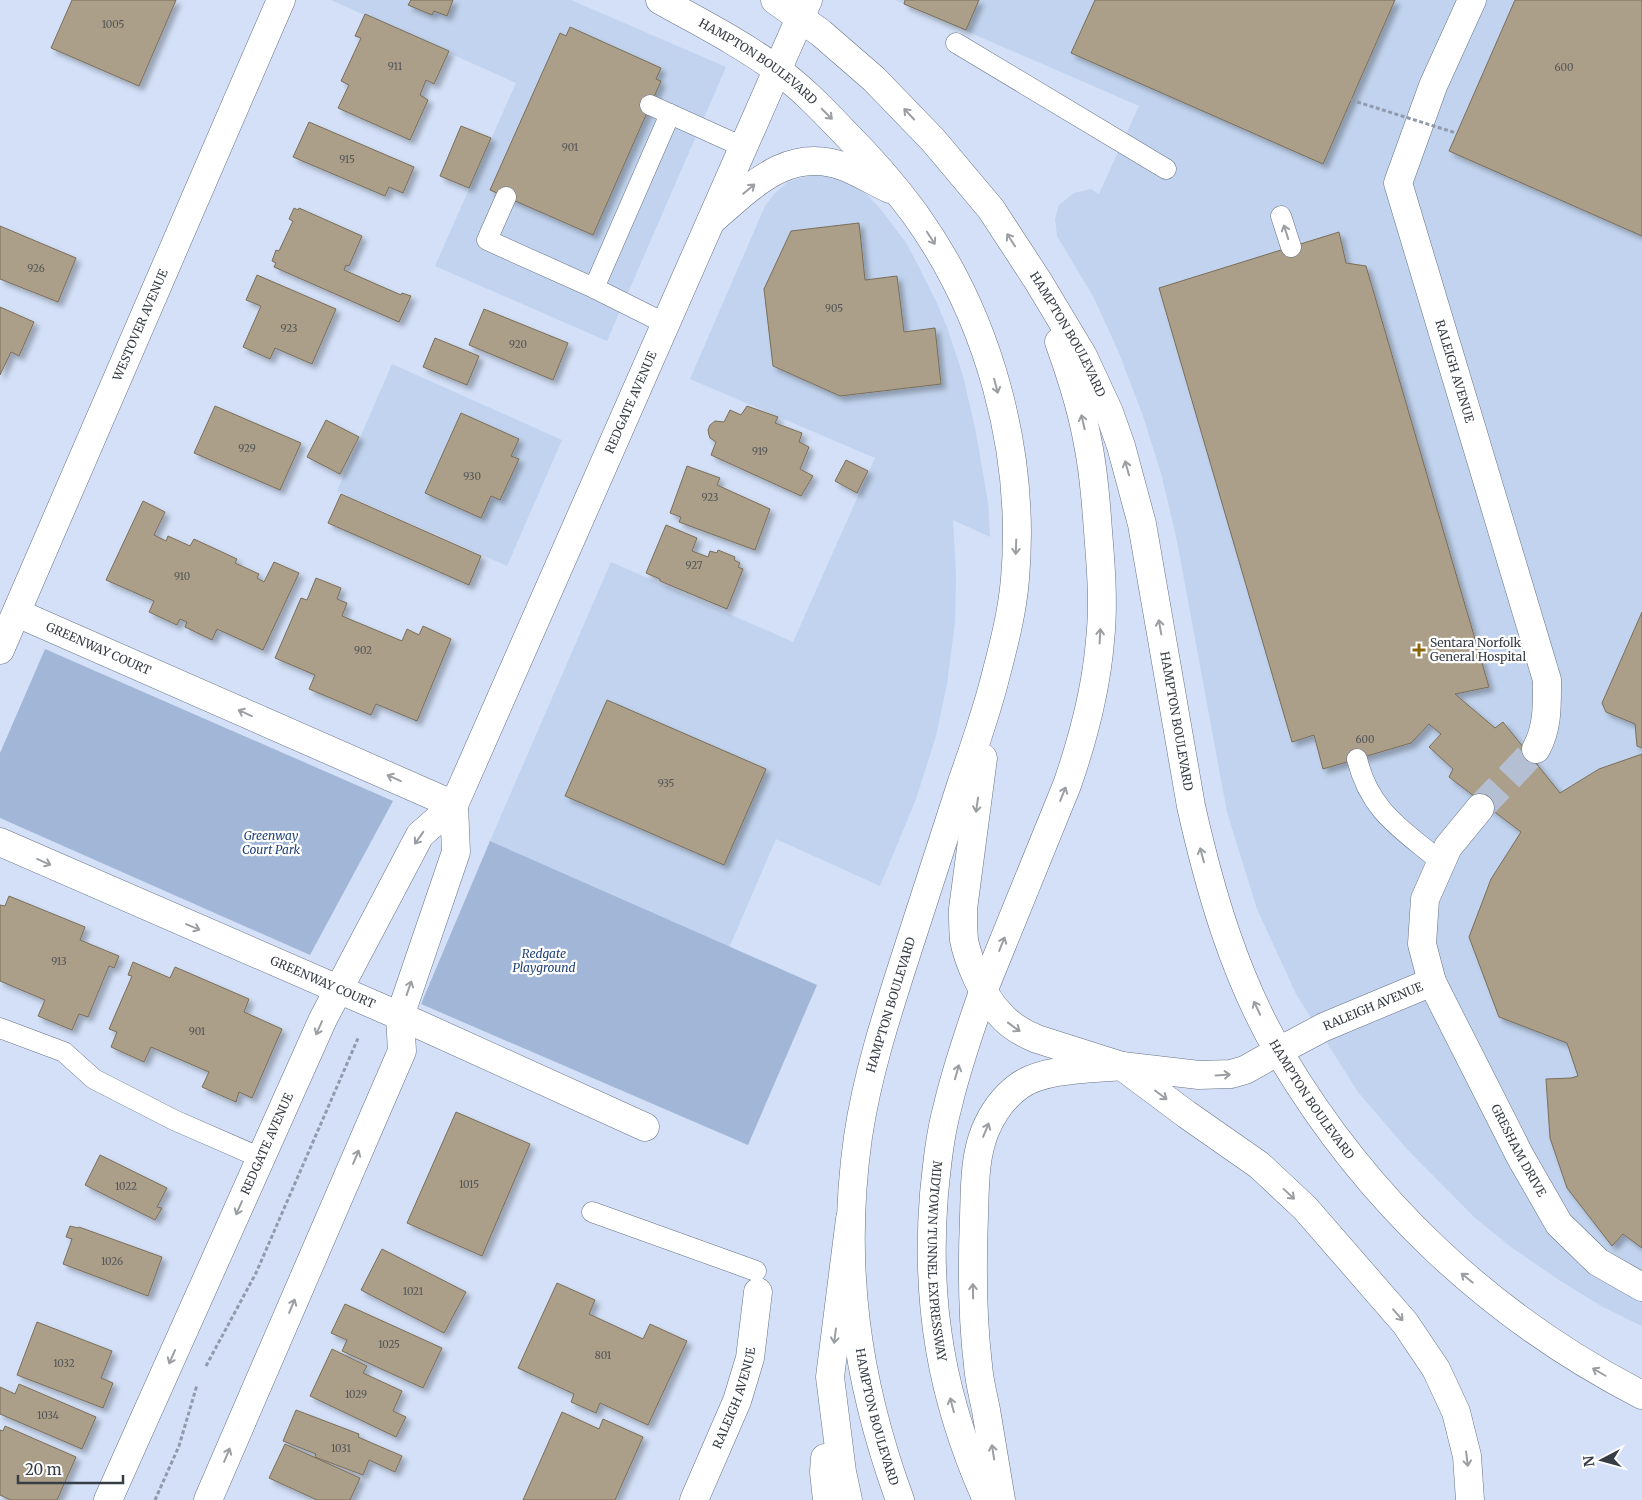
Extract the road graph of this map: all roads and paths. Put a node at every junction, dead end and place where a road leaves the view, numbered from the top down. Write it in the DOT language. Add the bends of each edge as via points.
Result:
graph roads {
  1 [pos="281,0"];
  2 [pos="660,0"];
  3 [pos="775,0"];
  4 [pos="1472,0"];
  5 [pos="803,8"];
  6 [pos="956,43"];
  7 [pos="778,70"];
  8 [pos="1351,100"];
  9 [pos="650,105"];
  10 [pos="670,114"];
  11 [pos="1456,133"];
  12 [pos="743,148"];
  13 [pos="1166,168"];
  14 [pos="899,193"];
  15 [pos="506,197"];
  16 [pos="1281,216"];
  17 [pos="711,220"];
  18 [pos="1291,247"];
  19 [pos="1038,281"];
  20 [pos="594,288"];
  21 [pos="666,324"];
  22 [pos="16,613"];
  23 [pos="0,650"];
  24 [pos="992,688"];
  25 [pos="1536,749"];
  26 [pos="1357,759"];
  27 [pos="454,804"];
  28 [pos="1480,808"];
  29 [pos="0,842"];
  30 [pos="1441,862"];
  31 [pos="1432,982"];
  32 [pos="984,989"];
  33 [pos="339,990"];
  34 [pos="400,1016"];
  35 [pos="0,1028"];
  36 [pos="360,1036"];
  37 [pos="1279,1052"];
  38 [pos="1122,1066"];
  39 [pos="645,1127"];
  40 [pos="261,1158"];
  41 [pos="592,1212"];
  42 [pos="850,1219"];
  43 [pos="757,1282"];
  44 [pos="1642,1287"];
  45 [pos="203,1370"];
  46 [pos="830,1377"];
  47 [pos="199,1378"];
  48 [pos="1642,1395"];
  49 [pos="108,1500"];
  50 [pos="155,1500"];
  51 [pos="208,1500"];
  52 [pos="694,1500"];
  53 [pos="827,1500"];
  54 [pos="848,1500"];
  55 [pos="900,1500"];
  56 [pos="987,1500"];
  57 [pos="1001,1500"];
  58 [pos="1470,1500"];
  1 -- 22 [label="main road, WESTOVER AVENUE"];
  2 -- 7 [label="main road, HAMPTON BOULEVARD"];
  3 -- 5 [label="main road, HAMPTON BOULEVARD"];
  4 -- 25 [label="main road, RALEIGH AVENUE" via="1432,86 1398,183 1546,680 1543,736"];
  5 -- 7 [label="main road, REDGATE AVENUE"];
  19 -- 5 [label="main road, HAMPTON BOULEVARD, one-way" via="991,209 933,140"];
  6 -- 13 [label="lane"];
  7 -- 12 [label="main road, REDGATE AVENUE"];
  7 -- 14 [label="main road, HAMPTON BOULEVARD, one-way" via="869,157"];
  8 -- 11 [label="path, bridge"];
  9 -- 10 [label="lane"];
  10 -- 12 [label="lane"];
  10 -- 20 [label="lane"];
  12 -- 17 [label="main road, REDGATE AVENUE"];
  17 -- 14 [label="main road, one-way" via="765,176 804,161 845,167"];
  14 -- 24 [label="main road, HAMPTON BOULEVARD, one-way" via="940,252 969,310 992,370 1009,444 1016,509 1015,581"];
  15 -- 20 [label="lane" via="488,240"];
  18 -- 16 [label="lane, one-way"];
  17 -- 21 [label="main road, REDGATE AVENUE"];
  32 -- 19 [label="main road, MIDTOWN TUNNEL EXPRESSWAY, one-way" via="1067,785 1094,684 1100,642 1101,569 1088,444 1074,383"];
  37 -- 19 [label="main road, HAMPTON BOULEVARD, one-way" via="1222,923 1201,850 1142,524 1121,446 1083,356"];
  20 -- 21 [label="lane"];
  21 -- 27 [label="main road, REDGATE AVENUE"];
  22 -- 23 [label="main road, WESTOVER AVENUE"];
  27 -- 22 [label="main road, GREENWAY COURT, one-way"];
  24 -- 32 [label="main road, one-way" via="962,926 970,959"];
  24 -- 42 [label="main road, HAMPTON BOULEVARD" via="870,1071 858,1137"];
  26 -- 30 [label="lane" via="1362,777 1382,812"];
  27 -- 33 [label="main road, REDGATE AVENUE, one-way" via="420,835"];
  34 -- 27 [label="main road, REDGATE AVENUE, one-way" via="456,852"];
  28 -- 30 [label="main road, RALEIGH AVENUE" via="1448,847"];
  29 -- 33 [label="main road, GREENWAY COURT, one-way"];
  30 -- 31 [label="main road, RALEIGH AVENUE" via="1425,900 1422,944"];
  31 -- 37 [label="main road, RALEIGH AVENUE" via="1324,1027"];
  31 -- 44 [label="main road, GRESHAM DRIVE" via="1558,1224 1598,1262"];
  32 -- 38 [label="main road, one-way" via="997,1012 1024,1034"];
  56 -- 32 [label="main road, MIDTOWN TUNNEL EXPRESSWAY, one-way" via="967,1452 948,1391 936,1328 931,1260 942,1132"];
  33 -- 34 [label="main road, GREENWAY COURT"];
  33 -- 40 [label="main road, REDGATE AVENUE, one-way"];
  34 -- 39 [label="main road, GREENWAY COURT"];
  51 -- 34 [label="main road, REDGATE AVENUE, one-way" via="402,1051"];
  35 -- 40 [label="lane" via="64,1052 94,1080"];
  36 -- 45 [label="path" via="256,1273"];
  38 -- 37 [label="main road, RALEIGH AVENUE, one-way" via="1218,1076 1245,1070"];
  48 -- 37 [label="main road, HAMPTON BOULEVARD, one-way" via="1599,1373 1554,1344 1455,1269 1362,1172 1327,1126"];
  57 -- 38 [label="main road, one-way" via="974,1330 975,1184 985,1131 1007,1096 1033,1078"];
  38 -- 58 [label="main road, one-way" via="1259,1165 1305,1208 1405,1323 1436,1369 1456,1412 1467,1456"];
  40 -- 49 [label="main road, REDGATE AVENUE, one-way"];
  41 -- 43 [label="lane"];
  42 -- 46 [label="main road, one-way"];
  42 -- 55 [label="main road, HAMPTON BOULEVARD" via="857,1343 877,1429"];
  43 -- 52 [label="main road, RALEIGH AVENUE" via="750,1358 737,1401"];
  46 -- 53 [label="main road" via="824,1472"];
  46 -- 54 [label="main road"];
  47 -- 50 [label="path" via="179,1446"];
}
